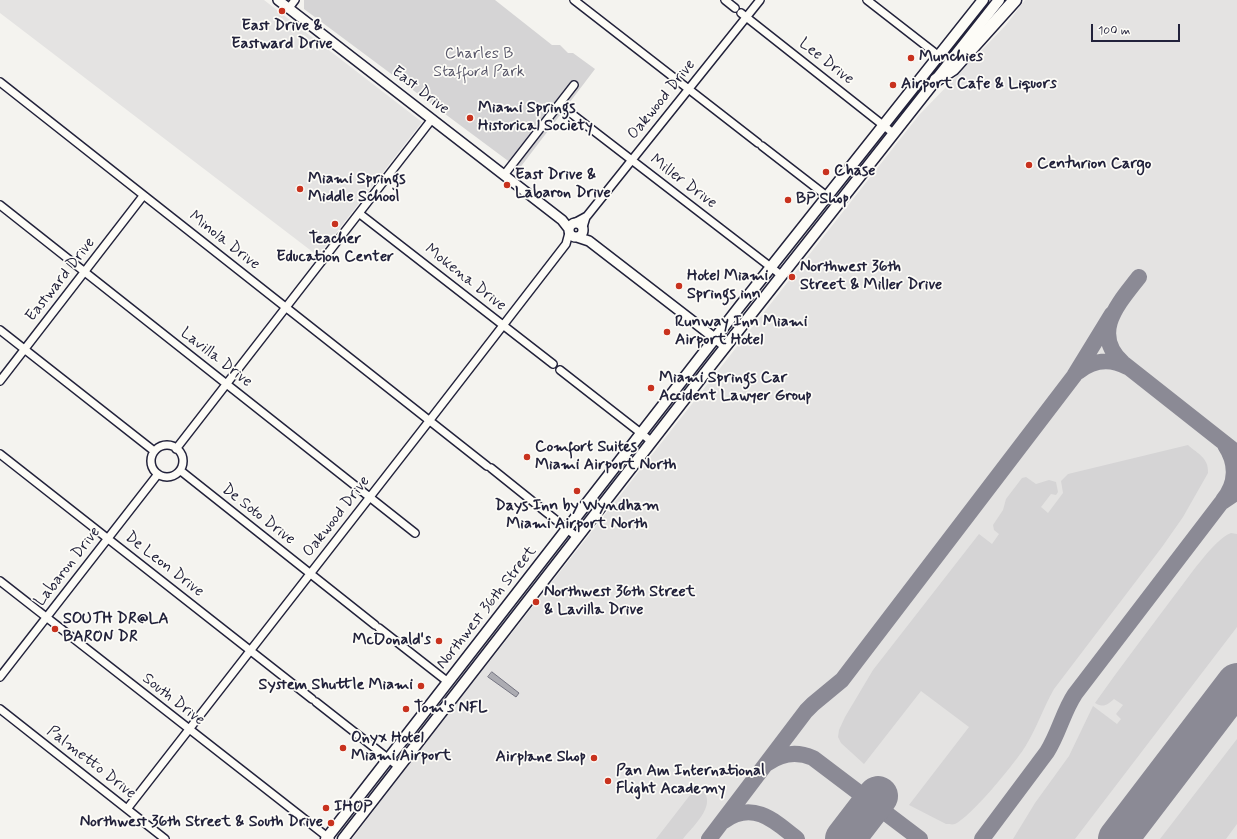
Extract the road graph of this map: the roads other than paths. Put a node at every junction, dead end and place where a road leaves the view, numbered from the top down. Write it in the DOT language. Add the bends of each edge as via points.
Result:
graph roads {
  1 [pos="278,0"];
  2 [pos="295,0"];
  3 [pos="574,0"];
  4 [pos="724,0"];
  5 [pos="760,0"];
  6 [pos="867,0"];
  7 [pos="983,0"];
  8 [pos="999,0"];
  9 [pos="1014,0"];
  10 [pos="289,8"];
  11 [pos="735,8"];
  12 [pos="744,15"];
  13 [pos="939,56"];
  14 [pos="934,82"];
  15 [pos="0,83"];
  16 [pos="574,85"];
  17 [pos="688,89"];
  18 [pos="568,111"];
  19 [pos="432,119"];
  20 [pos="883,125"];
  21 [pos="894,133"];
  22 [pos="631,160"];
  23 [pos="504,175"];
  24 [pos="143,196"];
  25 [pos="827,196"];
  26 [pos="837,204"];
  27 [pos="0,205"];
  28 [pos="360,214"];
  29 [pos="575,231"];
  30 [pos="770,267"];
  31 [pos="84,272"];
  32 [pos="781,275"];
  33 [pos="287,307"];
  34 [pos="503,325"];
  35 [pos="0,330"];
  36 [pos="715,338"];
  37 [pos="725,346"];
  38 [pos="25,349"];
  39 [pos="553,364"];
  40 [pos="560,370"];
  41 [pos="0,381"];
  42 [pos="227,384"];
  43 [pos="429,421"];
  44 [pos="641,433"];
  45 [pos="652,441"];
  46 [pos="176,449"];
  47 [pos="154,451"];
  48 [pos="0,454"];
  49 [pos="181,471"];
  50 [pos="158,474"];
  51 [pos="370,496"];
  52 [pos="567,529"];
  53 [pos="416,532"];
  54 [pos="578,537"];
  55 [pos="108,539"];
  56 [pos="310,574"];
  57 [pos="0,581"];
  58 [pos="46,617"];
  59 [pos="495,621"];
  60 [pos="505,629"];
  61 [pos="251,650"];
  62 [pos="0,678"];
  63 [pos="448,682"];
  64 [pos="0,709"];
  65 [pos="437,718"];
  66 [pos="188,730"];
  67 [pos="389,759"];
  68 [pos="399,767"];
  69 [pos="127,809"];
  70 [pos="328,838"];
  71 [pos="165,839"];
  72 [pos="343,839"];
  1 -- 10 [label="street, East Drive"];
  2 -- 10 [label="street"];
  3 -- 17 [label="street"];
  4 -- 11 [label="street"];
  5 -- 12 [label="street, Oakwood Drive"];
  6 -- 13 [label="street"];
  7 -- 13 [label="main road, Northwest 36th Street"];
  8 -- 14 [label="main road, Northwest 36th Street"];
  9 -- 14 [label="highway" via="953,69"];
  10 -- 19 [label="street, East Drive"];
  12 -- 17 [label="street, Oakwood Drive"];
  12 -- 20 [label="street, Lee Drive"];
  13 -- 14 [label="main road" via="940,71"];
  13 -- 20 [label="main road, Northwest 36th Street"];
  14 -- 21 [label="main road, Northwest 36th Street"];
  15 -- 24 [label="street, Minola Drive"];
  16 -- 23 [label="street"];
  17 -- 22 [label="street, Oakwood Drive"];
  17 -- 25 [label="street"];
  18 -- 22 [label="street, Miller Drive"];
  19 -- 23 [label="street, East Drive"];
  19 -- 28 [label="street"];
  20 -- 21 [label="street, Lee Drive"];
  20 -- 25 [label="main road, Northwest 36th Street"];
  21 -- 26 [label="main road, Northwest 36th Street"];
  22 -- 29 [label="street, Oakwood Drive"];
  22 -- 30 [label="street, Miller Drive"];
  23 -- 29 [label="street, East Drive"];
  24 -- 31 [label="street, Eastward Drive"];
  24 -- 33 [label="street, Minola Drive"];
  25 -- 26 [label="street"];
  25 -- 30 [label="main road, Northwest 36th Street"];
  26 -- 32 [label="main road, Northwest 36th Street"];
  27 -- 31 [label="street, Lavilla Drive"];
  28 -- 33 [label="street"];
  28 -- 34 [label="street, Mokena Drive"];
  29 -- 34 [label="street, Oakwood Drive"];
  29 -- 36 [label="street, East Drive"];
  30 -- 32 [label="street, Miller Drive"];
  30 -- 36 [label="main road, Northwest 36th Street"];
  31 -- 38 [label="street, Eastward Drive"];
  31 -- 42 [label="street, Lavilla Drive"];
  32 -- 37 [label="main road, Northwest 36th Street"];
  33 -- 42 [label="street"];
  33 -- 43 [label="street, Minola Drive"];
  34 -- 39 [label="street, Mokena Drive"];
  34 -- 43 [label="street, Oakwood Drive"];
  35 -- 38 [label="street"];
  36 -- 37 [label="street, East Drive"];
  36 -- 44 [label="main road, Northwest 36th Street"];
  37 -- 45 [label="main road, Northwest 36th Street"];
  38 -- 41 [label="street, Eastward Drive"];
  38 -- 47 [label="street"];
  40 -- 44 [label="street"];
  42 -- 46 [label="street"];
  42 -- 51 [label="street, Lavilla Drive"];
  43 -- 51 [label="street, Oakwood Drive"];
  43 -- 52 [label="street, Minola Drive"];
  44 -- 45 [label="street"];
  44 -- 52 [label="main road, Northwest 36th Street"];
  45 -- 54 [label="main road, Northwest 36th Street"];
  46 -- 47 [label="street" via="160,446"];
  46 -- 49 [label="street" via="182,456"];
  47 -- 50 [label="street" via="151,457 152,464"];
  48 -- 55 [label="street, De Leon Drive"];
  49 -- 50 [label="street" via="170,477"];
  49 -- 56 [label="street, De Soto Drive"];
  50 -- 55 [label="street, Labaron Drive"];
  51 -- 53 [label="street, Lavilla Drive"];
  51 -- 56 [label="street, Oakwood Drive"];
  52 -- 54 [label="street, Minola Drive"];
  52 -- 59 [label="main road, Northwest 36th Street"];
  54 -- 60 [label="main road, Northwest 36th Street"];
  55 -- 58 [label="street, Labaron Drive"];
  55 -- 61 [label="street, De Leon Drive"];
  56 -- 61 [label="street, Oakwood Drive"];
  56 -- 63 [label="street, De Soto Drive"];
  57 -- 58 [label="street, South Drive"];
  58 -- 62 [label="street, Labaron Drive"];
  58 -- 66 [label="street, South Drive"];
  59 -- 60 [label="main road"];
  59 -- 63 [label="main road, Northwest 36th Street"];
  60 -- 65 [label="main road, Northwest 36th Street"];
  61 -- 66 [label="street, Oakwood Drive"];
  61 -- 67 [label="street, De Leon Drive"];
  63 -- 65 [label="main road" via="450,691 438,708"];
  63 -- 67 [label="main road, Northwest 36th Street"];
  64 -- 69 [label="street, Palmetto Drive"];
  65 -- 68 [label="main road, Northwest 36th Street"];
  66 -- 69 [label="street, Oakwood Drive"];
  66 -- 70 [label="street, South Drive"];
  67 -- 68 [label="street, De Leon Drive"];
  67 -- 70 [label="main road, Northwest 36th Street"];
  68 -- 72 [label="main road, Northwest 36th Street"];
  69 -- 71 [label="street, Palmetto Drive"];
}
